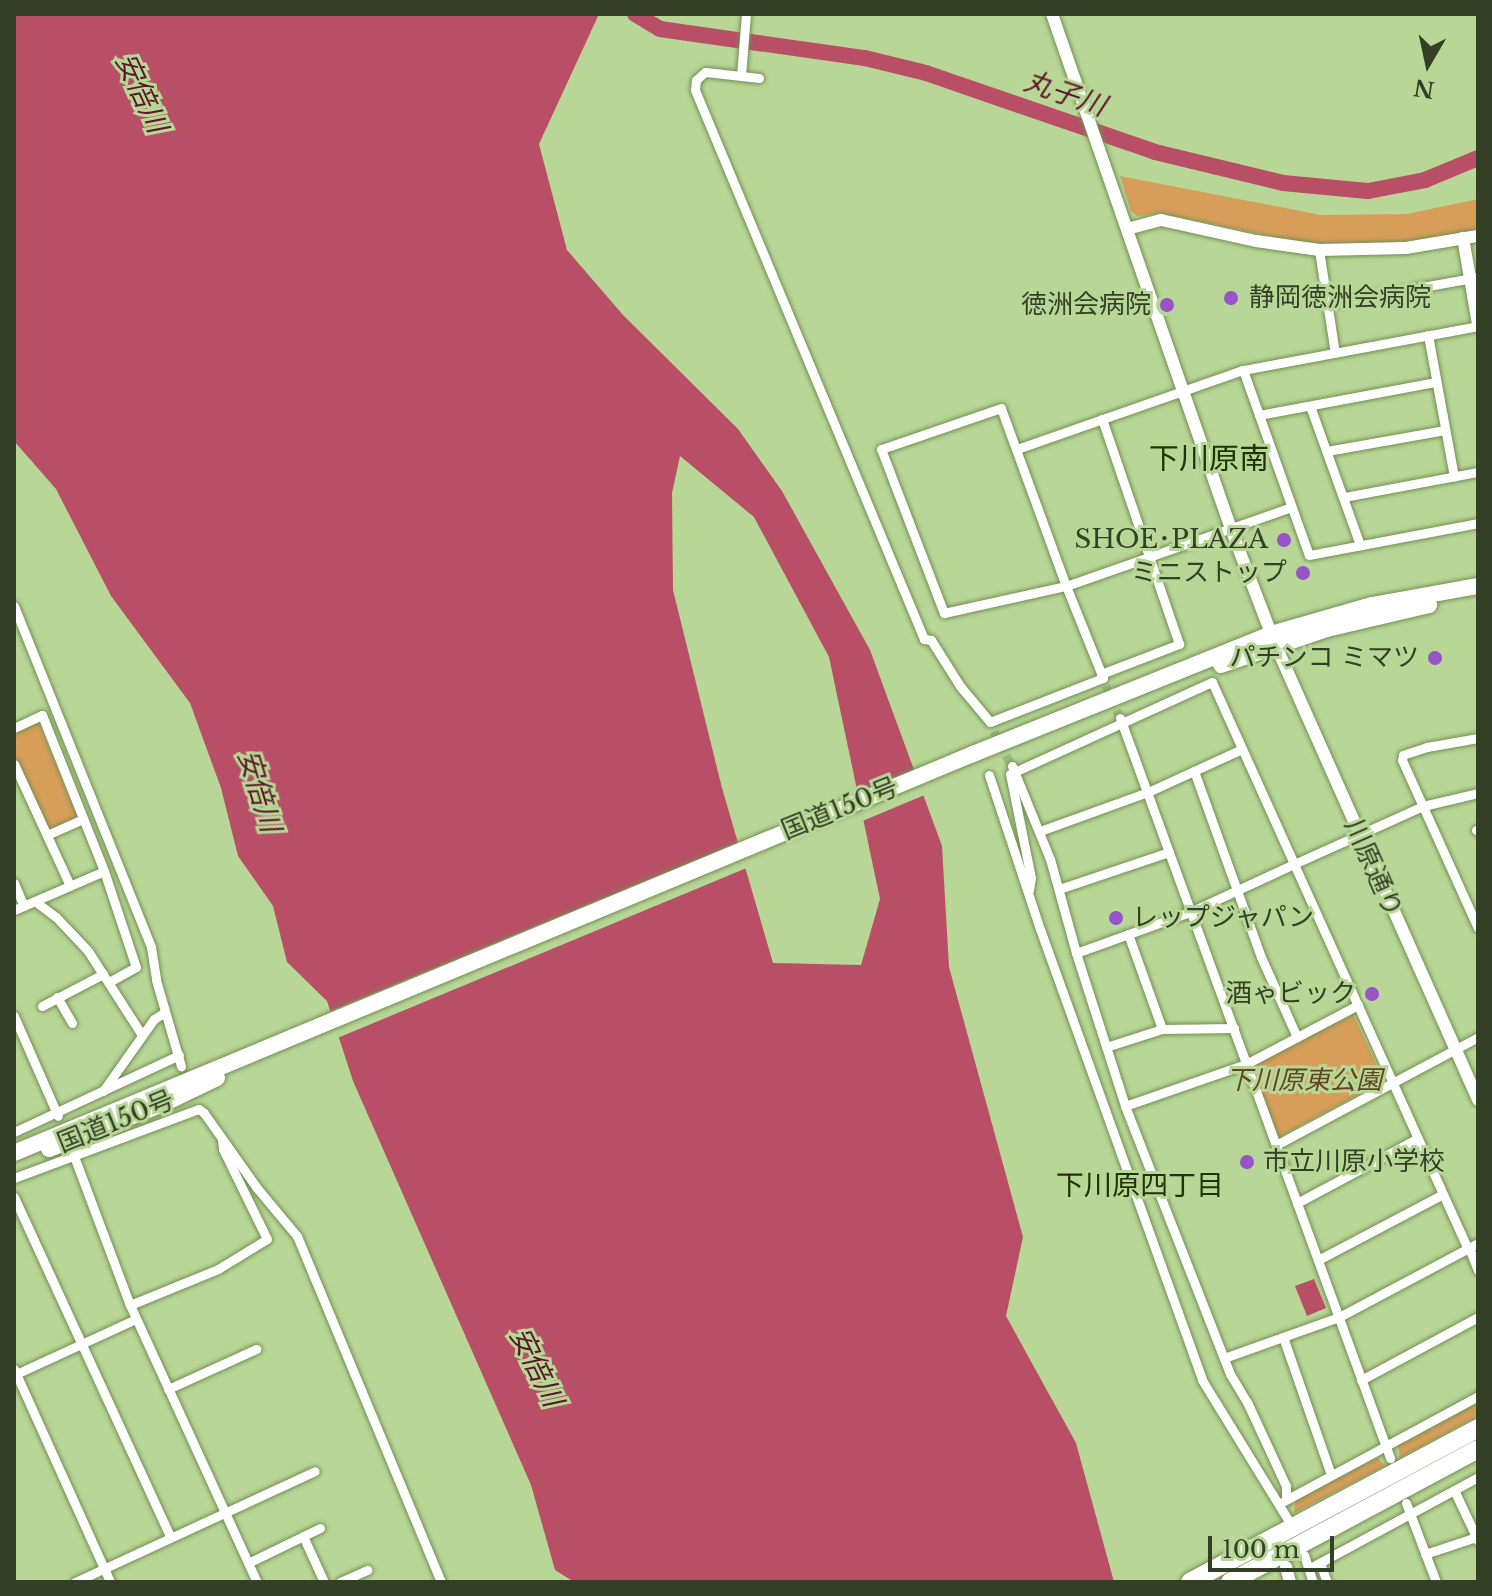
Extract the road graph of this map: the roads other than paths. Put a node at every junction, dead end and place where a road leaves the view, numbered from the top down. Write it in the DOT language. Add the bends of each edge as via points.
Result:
graph roads {
  1 [pos="746,14"];
  2 [pos="1052,14"];
  3 [pos="741,71"];
  4 [pos="759,78"];
  5 [pos="1127,229"];
  6 [pos="1478,236"];
  7 [pos="1463,238"];
  8 [pos="1319,250"];
  9 [pos="1474,278"];
  10 [pos="1328,304"];
  11 [pos="1478,325"];
  12 [pos="1428,335"];
  13 [pos="1335,353"];
  14 [pos="1243,370"];
  15 [pos="1436,382"];
  16 [pos="1183,389"];
  17 [pos="1310,406"];
  18 [pos="1259,415"];
  19 [pos="1102,419"];
  20 [pos="1445,430"];
  21 [pos="1017,449"];
  22 [pos="1327,451"];
  23 [pos="1478,472"];
  24 [pos="1454,477"];
  25 [pos="1344,497"];
  26 [pos="1292,507"];
  27 [pos="1478,523"];
  28 [pos="1231,529"];
  29 [pos="1360,545"];
  30 [pos="1149,557"];
  31 [pos="1066,586"];
  32 [pos="1478,586"];
  33 [pos="1478,596"];
  34 [pos="14,606"];
  35 [pos="1274,640"];
  36 [pos="1103,679"];
  37 [pos="1121,720"];
  38 [pos="14,728"];
  39 [pos="1478,738"];
  40 [pos="1242,749"];
  41 [pos="14,764"];
  42 [pos="980,764"];
  43 [pos="1013,768"];
  44 [pos="1194,771"];
  45 [pos="1148,792"];
  46 [pos="1478,793"];
  47 [pos="1423,806"];
  48 [pos="83,819"];
  49 [pos="1040,831"];
  50 [pos="47,835"];
  51 [pos="1358,835"];
  52 [pos="1169,852"];
  53 [pos="1294,864"];
  54 [pos="104,871"];
  55 [pos="14,883"];
  56 [pos="70,886"];
  57 [pos="1059,889"];
  58 [pos="1236,891"];
  59 [pos="1029,893"];
  60 [pos="36,902"];
  61 [pos="24,906"];
  62 [pos="14,910"];
  63 [pos="1190,912"];
  64 [pos="1478,928"];
  65 [pos="1128,934"];
  66 [pos="1076,953"];
  67 [pos="106,978"];
  68 [pos="57,997"];
  69 [pos="1358,1005"];
  70 [pos="42,1006"];
  71 [pos="165,1012"];
  72 [pos="14,1016"];
  73 [pos="72,1023"];
  74 [pos="1234,1028"];
  75 [pos="1162,1029"];
  76 [pos="142,1035"];
  77 [pos="1297,1037"];
  78 [pos="1478,1037"];
  79 [pos="1106,1047"];
  80 [pos="1455,1049"];
  81 [pos="179,1055"];
  82 [pos="1246,1064"];
  83 [pos="181,1066"];
  84 [pos="215,1073"];
  85 [pos="1393,1082"];
  86 [pos="103,1091"];
  87 [pos="1478,1100"];
  88 [pos="1125,1106"];
  89 [pos="58,1114"];
  90 [pos="14,1132"];
  91 [pos="222,1137"];
  92 [pos="1418,1138"];
  93 [pos="1276,1145"];
  94 [pos="74,1154"];
  95 [pos="14,1155"];
  96 [pos="14,1178"];
  97 [pos="1443,1194"];
  98 [pos="14,1197"];
  99 [pos="1297,1203"];
  100 [pos="1471,1247"];
  101 [pos="1318,1260"];
  102 [pos="1478,1270"];
  103 [pos="130,1305"];
  104 [pos="1339,1317"];
  105 [pos="1478,1317"];
  106 [pos="136,1319"];
  107 [pos="1283,1337"];
  108 [pos="83,1344"];
  109 [pos="256,1349"];
  110 [pos="1224,1358"];
  111 [pos="15,1373"];
  112 [pos="1361,1380"];
  113 [pos="168,1389"];
  114 [pos="1478,1396"];
  115 [pos="1478,1428"];
  116 [pos="1385,1446"];
  117 [pos="1478,1449"];
  118 [pos="1390,1458"];
  119 [pos="315,1471"];
  120 [pos="1331,1475"];
  121 [pos="1478,1477"];
  122 [pos="1454,1490"];
  123 [pos="1283,1502"];
  124 [pos="1406,1503"];
  125 [pos="225,1513"];
  126 [pos="1410,1514"];
  127 [pos="1287,1518"];
  128 [pos="320,1528"];
  129 [pos="303,1536"];
  130 [pos="171,1538"];
  131 [pos="1477,1539"];
  132 [pos="1425,1554"];
  133 [pos="1304,1555"];
  134 [pos="1273,1557"];
  135 [pos="248,1563"];
  136 [pos="1320,1563"];
  137 [pos="1310,1568"];
  138 [pos="104,1569"];
  139 [pos="367,1570"];
  140 [pos="1435,1580"];
  141 [pos="75,1582"];
  142 [pos="110,1582"];
  143 [pos="257,1582"];
  144 [pos="324,1582"];
  145 [pos="340,1582"];
  146 [pos="441,1582"];
  147 [pos="1190,1582"];
  148 [pos="1230,1582"];
  149 [pos="1290,1582"];
  150 [pos="1313,1582"];
  151 [pos="1327,1582"];
  152 [pos="1424,1582"];
  1 -- 3 [label="street"];
  2 -- 5 [label="street, 川原通り"];
  3 -- 4 [label="street"];
  3 -- 36 [label="street" via="705,72 695,85 697,98 924,639 931,640 992,726"];
  5 -- 8 [label="street" via="1161,220"];
  5 -- 16 [label="street, 川原通り"];
  6 -- 7 [label="street"];
  7 -- 8 [label="street" via="1406,248"];
  7 -- 9 [label="street"];
  8 -- 10 [label="street"];
  9 -- 10 [label="street"];
  9 -- 11 [label="street"];
  10 -- 13 [label="street"];
  11 -- 12 [label="street"];
  12 -- 13 [label="street"];
  12 -- 15 [label="street"];
  13 -- 14 [label="street"];
  14 -- 16 [label="street"];
  14 -- 18 [label="street"];
  15 -- 17 [label="street"];
  15 -- 20 [label="street"];
  16 -- 19 [label="street"];
  16 -- 28 [label="street, 川原通り"];
  17 -- 18 [label="street"];
  17 -- 22 [label="street"];
  18 -- 26 [label="street"];
  19 -- 21 [label="street"];
  19 -- 30 [label="street"];
  20 -- 22 [label="street"];
  20 -- 24 [label="street"];
  21 -- 31 [label="street"];
  21 -- 31 [label="street" via="1001,408 881,449 944,613"];
  22 -- 25 [label="street"];
  23 -- 24 [label="street"];
  24 -- 25 [label="street"];
  25 -- 29 [label="street"];
  26 -- 28 [label="street"];
  26 -- 29 [label="street" via="1309,555"];
  27 -- 29 [label="street"];
  28 -- 30 [label="street"];
  28 -- 35 [label="street, 川原通り"];
  30 -- 31 [label="street"];
  30 -- 36 [label="street" via="1179,644"];
  31 -- 36 [label="street"];
  32 -- 35 [label="highway, 国道150号" via="1372,605"];
  33 -- 35 [label="highway, 国道150号"];
  34 -- 71 [label="street" via="143,923"];
  35 -- 42 [label="highway, 国道150号"];
  35 -- 51 [label="street, 川原通り"];
  37 -- 40 [label="street" via="1212,682"];
  37 -- 43 [label="street" via="1064,752"];
  37 -- 45 [label="street"];
  38 -- 48 [label="street" via="42,715"];
  39 -- 47 [label="street" via="1403,755"];
  40 -- 44 [label="street"];
  40 -- 53 [label="street"];
  41 -- 50 [label="street"];
  42 -- 59 [label="street"];
  42 -- 84 [label="highway, 国道150号"];
  43 -- 49 [label="street"];
  43 -- 59 [label="street"];
  44 -- 45 [label="street"];
  44 -- 58 [label="street"];
  45 -- 49 [label="street"];
  45 -- 52 [label="street"];
  46 -- 47 [label="street"];
  47 -- 51 [label="street"];
  47 -- 64 [label="street"];
  48 -- 50 [label="street"];
  48 -- 54 [label="street"];
  49 -- 57 [label="street"];
  50 -- 56 [label="street"];
  51 -- 53 [label="street"];
  51 -- 80 [label="street, 川原通り"];
  52 -- 57 [label="street"];
  52 -- 63 [label="street"];
  53 -- 58 [label="street"];
  53 -- 69 [label="street"];
  54 -- 56 [label="street"];
  54 -- 67 [label="street" via="136,967"];
  55 -- 61 [label="street"];
  56 -- 60 [label="street"];
  57 -- 66 [label="street"];
  58 -- 63 [label="street"];
  58 -- 77 [label="street"];
  59 -- 123 [label="street" via="1202,1380"];
  60 -- 61 [label="street"];
  60 -- 67 [label="street" via="77,940"];
  61 -- 62 [label="street"];
  63 -- 65 [label="street"];
  63 -- 74 [label="street"];
  65 -- 66 [label="street"];
  65 -- 75 [label="street"];
  66 -- 79 [label="street"];
  67 -- 68 [label="street"];
  67 -- 76 [label="street"];
  68 -- 70 [label="street"];
  68 -- 73 [label="street"];
  69 -- 77 [label="street"];
  69 -- 85 [label="street"];
  71 -- 76 [label="street"];
  71 -- 81 [label="street"];
  72 -- 89 [label="street"];
  74 -- 75 [label="street"];
  74 -- 82 [label="street"];
  75 -- 79 [label="street"];
  76 -- 86 [label="street"];
  77 -- 82 [label="street"];
  78 -- 80 [label="street"];
  79 -- 88 [label="street"];
  80 -- 85 [label="street"];
  80 -- 87 [label="street, 川原通り"];
  81 -- 83 [label="street"];
  81 -- 86 [label="street"];
  82 -- 88 [label="street"];
  82 -- 93 [label="street"];
  84 -- 95 [label="highway, 国道150号"];
  84 -- 95 [label="highway, 国道150号" via="142,1093"];
  85 -- 92 [label="street"];
  85 -- 93 [label="street"];
  86 -- 89 [label="street"];
  88 -- 110 [label="street"];
  89 -- 90 [label="street"];
  91 -- 94 [label="street" via="197,1105"];
  91 -- 103 [label="street" via="267,1239 218,1269"];
  91 -- 146 [label="street" via="297,1236"];
  92 -- 97 [label="street"];
  92 -- 99 [label="street"];
  93 -- 99 [label="street"];
  94 -- 96 [label="street"];
  94 -- 103 [label="street"];
  97 -- 100 [label="street"];
  97 -- 101 [label="street"];
  98 -- 108 [label="street"];
  99 -- 101 [label="street"];
  100 -- 102 [label="street"];
  100 -- 104 [label="street"];
  101 -- 104 [label="street"];
  103 -- 106 [label="street"];
  104 -- 107 [label="street"];
  104 -- 112 [label="street"];
  105 -- 112 [label="street"];
  106 -- 108 [label="street"];
  106 -- 113 [label="street"];
  107 -- 110 [label="street"];
  107 -- 120 [label="street"];
  108 -- 111 [label="street"];
  108 -- 130 [label="street"];
  109 -- 113 [label="street"];
  110 -- 123 [label="street" via="1286,1486"];
  111 -- 138 [label="street"];
  112 -- 116 [label="street"];
  113 -- 125 [label="street"];
  114 -- 116 [label="street"];
  115 -- 134 [label="highway"];
  116 -- 118 [label="street"];
  116 -- 120 [label="street"];
  117 -- 134 [label="highway"];
  119 -- 125 [label="street"];
  120 -- 123 [label="street"];
  121 -- 122 [label="street"];
  122 -- 126 [label="street"];
  122 -- 131 [label="street"];
  123 -- 127 [label="street"];
  124 -- 126 [label="street"];
  125 -- 130 [label="street"];
  125 -- 135 [label="street"];
  126 -- 132 [label="street"];
  126 -- 136 [label="street"];
  128 -- 129 [label="street"];
  129 -- 135 [label="street"];
  129 -- 144 [label="street"];
  130 -- 138 [label="street"];
  131 -- 132 [label="street"];
  132 -- 140 [label="street"];
  133 -- 137 [label="street"];
  134 -- 147 [label="highway"];
  134 -- 148 [label="highway"];
  134 -- 149 [label="street"];
  135 -- 143 [label="street"];
  136 -- 137 [label="street"];
  136 -- 151 [label="street"];
  137 -- 150 [label="street"];
  138 -- 141 [label="street"];
  138 -- 142 [label="street"];
  139 -- 145 [label="street"];
  140 -- 152 [label="street"];
}
